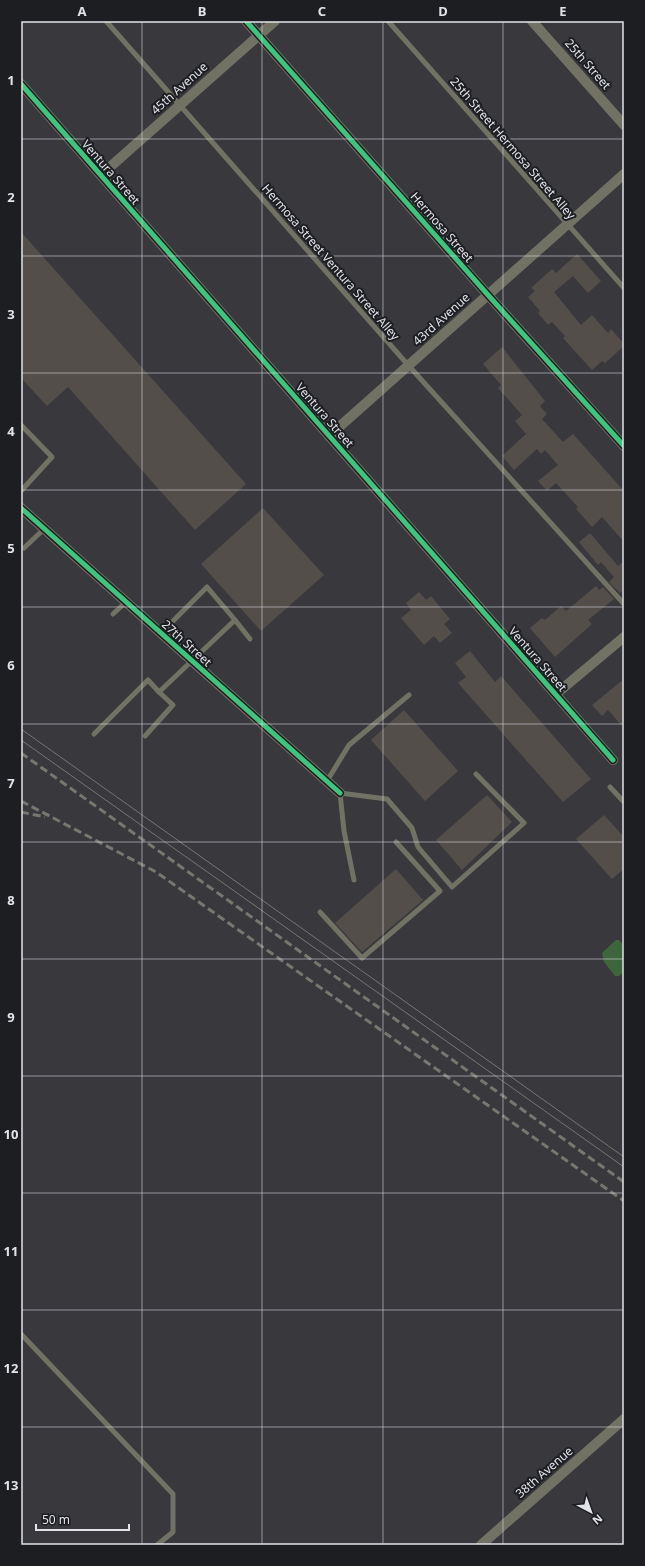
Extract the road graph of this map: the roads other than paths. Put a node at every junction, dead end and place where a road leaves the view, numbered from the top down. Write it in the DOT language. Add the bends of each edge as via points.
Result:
graph roads {
  1 [pos="106,21"];
  2 [pos="246,21"];
  3 [pos="275,21"];
  4 [pos="388,21"];
  5 [pos="532,21"];
  6 [pos="259,35"];
  7 [pos="21,84"];
  8 [pos="180,105"];
  9 [pos="624,125"];
  10 [pos="624,174"];
  11 [pos="101,175"];
  12 [pos="567,224"];
  13 [pos="624,288"];
  14 [pos="488,295"];
  15 [pos="408,365"];
  16 [pos="21,425"];
  17 [pos="329,436"];
  18 [pos="624,446"];
  19 [pos="21,490"];
  20 [pos="21,508"];
  21 [pos="44,529"];
  22 [pos="24,548"];
  23 [pos="126,602"];
  24 [pos="624,604"];
  25 [pos="113,614"];
  26 [pos="235,620"];
  27 [pos="161,633"];
  28 [pos="624,637"];
  29 [pos="250,639"];
  30 [pos="192,660"];
  31 [pos="160,692"];
  32 [pos="556,694"];
  33 [pos="408,695"];
  34 [pos="94,734"];
  35 [pos="145,736"];
  36 [pos="613,760"];
  37 [pos="476,774"];
  38 [pos="327,781"];
  39 [pos="610,787"];
  40 [pos="340,793"];
  41 [pos="624,802"];
  42 [pos="396,842"];
  43 [pos="354,880"];
  44 [pos="320,912"];
  45 [pos="21,1334"];
  46 [pos="624,1419"];
  47 [pos="157,1545"];
  48 [pos="481,1545"];
  1 -- 8 [label="lane, Hermosa Street Ventura Street Alley"];
  2 -- 6 [label="street, Hermosa Street"];
  3 -- 6 [label="street, 45th Avenue"];
  4 -- 12 [label="lane, 25th Street Hermosa Street Alley"];
  5 -- 9 [label="street, 25th Street"];
  6 -- 8 [label="street, 45th Avenue"];
  6 -- 14 [label="street, Hermosa Street"];
  7 -- 11 [label="street, Ventura Street"];
  8 -- 11 [label="street, 45th Avenue"];
  8 -- 15 [label="lane, Hermosa Street Ventura Street Alley"];
  10 -- 12 [label="street, 43rd Avenue"];
  11 -- 17 [label="street, Ventura Street"];
  12 -- 13 [label="lane, 25th Street Hermosa Street Alley"];
  12 -- 14 [label="street, 43rd Avenue"];
  14 -- 15 [label="street, 43rd Avenue"];
  14 -- 18 [label="street, Hermosa Street"];
  15 -- 17 [label="street, 43rd Avenue"];
  15 -- 24 [label="lane, Hermosa Street Ventura Street Alley"];
  16 -- 19 [label="lane" via="52,457"];
  17 -- 32 [label="street, Ventura Street"];
  20 -- 21 [label="street, 27th Street"];
  21 -- 22 [label="lane"];
  21 -- 23 [label="street, 27th Street"];
  23 -- 25 [label="lane"];
  23 -- 27 [label="street, 27th Street"];
  26 -- 27 [label="lane" via="207,587"];
  26 -- 29 [label="lane"];
  26 -- 30 [label="lane"];
  27 -- 30 [label="street, 27th Street"];
  28 -- 32 [label="street"];
  30 -- 31 [label="lane"];
  30 -- 38 [label="street, 27th Street"];
  31 -- 34 [label="lane" via="148,680"];
  31 -- 35 [label="lane" via="173,705"];
  32 -- 36 [label="street, Ventura Street"];
  33 -- 38 [label="lane" via="349,745"];
  37 -- 40 [label="lane" via="524,822 452,887 418,847 412,828 387,798"];
  38 -- 40 [label="street, 27th Street"];
  39 -- 41 [label="lane"];
  40 -- 43 [label="lane" via="344,831"];
  42 -- 44 [label="lane" via="440,891 362,958"];
  45 -- 47 [label="lane" via="172,1494 173,1532"];
  46 -- 48 [label="street, 38th Avenue"];
}
